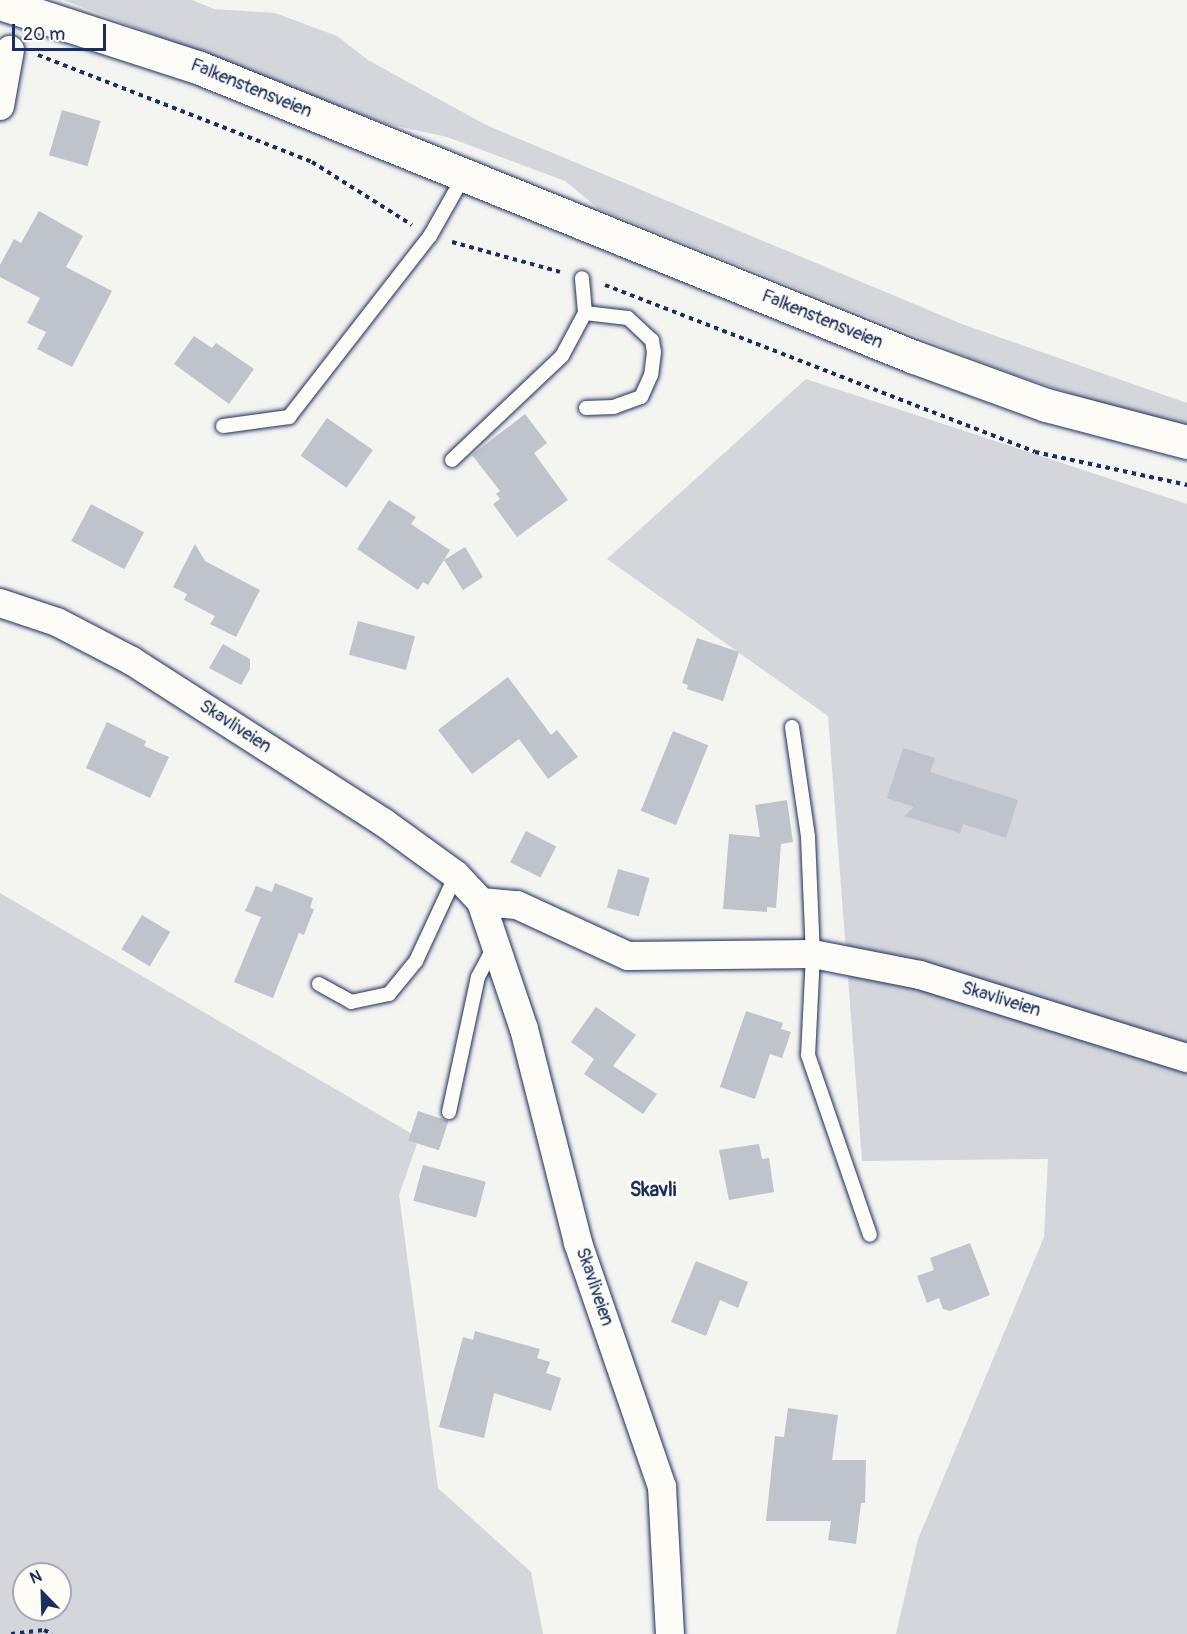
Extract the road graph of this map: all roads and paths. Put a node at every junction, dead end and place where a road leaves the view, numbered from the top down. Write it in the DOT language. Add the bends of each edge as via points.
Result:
graph roads {
  1 [pos="0,3"];
  2 [pos="10,50"];
  3 [pos="0,106"];
  4 [pos="464,176"];
  5 [pos="582,278"];
  6 [pos="585,313"];
  7 [pos="586,408"];
  8 [pos="223,426"];
  9 [pos="1187,442"];
  10 [pos="452,460"];
  11 [pos="0,603"];
  12 [pos="792,727"];
  13 [pos="456,875"];
  14 [pos="481,902"];
  15 [pos="496,943"];
  16 [pos="813,954"];
  17 [pos="319,984"];
  18 [pos="1187,1058"];
  19 [pos="449,1112"];
  20 [pos="870,1235"];
  21 [pos="11,1634"];
  22 [pos="52,1634"];
  23 [pos="670,1634"];
  1 -- 4 [label="main road, Falkenstensveien" via="200,68"];
  2 -- 3 [label="street"];
  4 -- 8 [label="lane" via="430,236 290,417"];
  4 -- 9 [label="main road, Falkenstensveien" via="915,357 1046,405"];
  5 -- 6 [label="lane"];
  6 -- 7 [label="lane" via="628,318 652,340 654,352 651,375 641,397 614,407"];
  6 -- 10 [label="lane" via="562,356"];
  11 -- 13 [label="street, Skavliveien" via="57,622 132,661 383,822"];
  12 -- 16 [label="lane" via="808,837"];
  13 -- 14 [label="street, Skavliveien"];
  13 -- 17 [label="lane" via="416,960 389,994 351,1002"];
  14 -- 15 [label="street, Skavliveien"];
  14 -- 16 [label="street, Skavliveien" via="517,905 628,957"];
  15 -- 19 [label="lane" via="478,977"];
  15 -- 23 [label="street, Skavliveien" via="524,1029 578,1243 662,1487"];
  16 -- 18 [label="street, Skavliveien" via="920,975"];
  16 -- 20 [label="lane" via="808,1055"];
  21 -- 22 [label="path" via="44,1630"];
}
